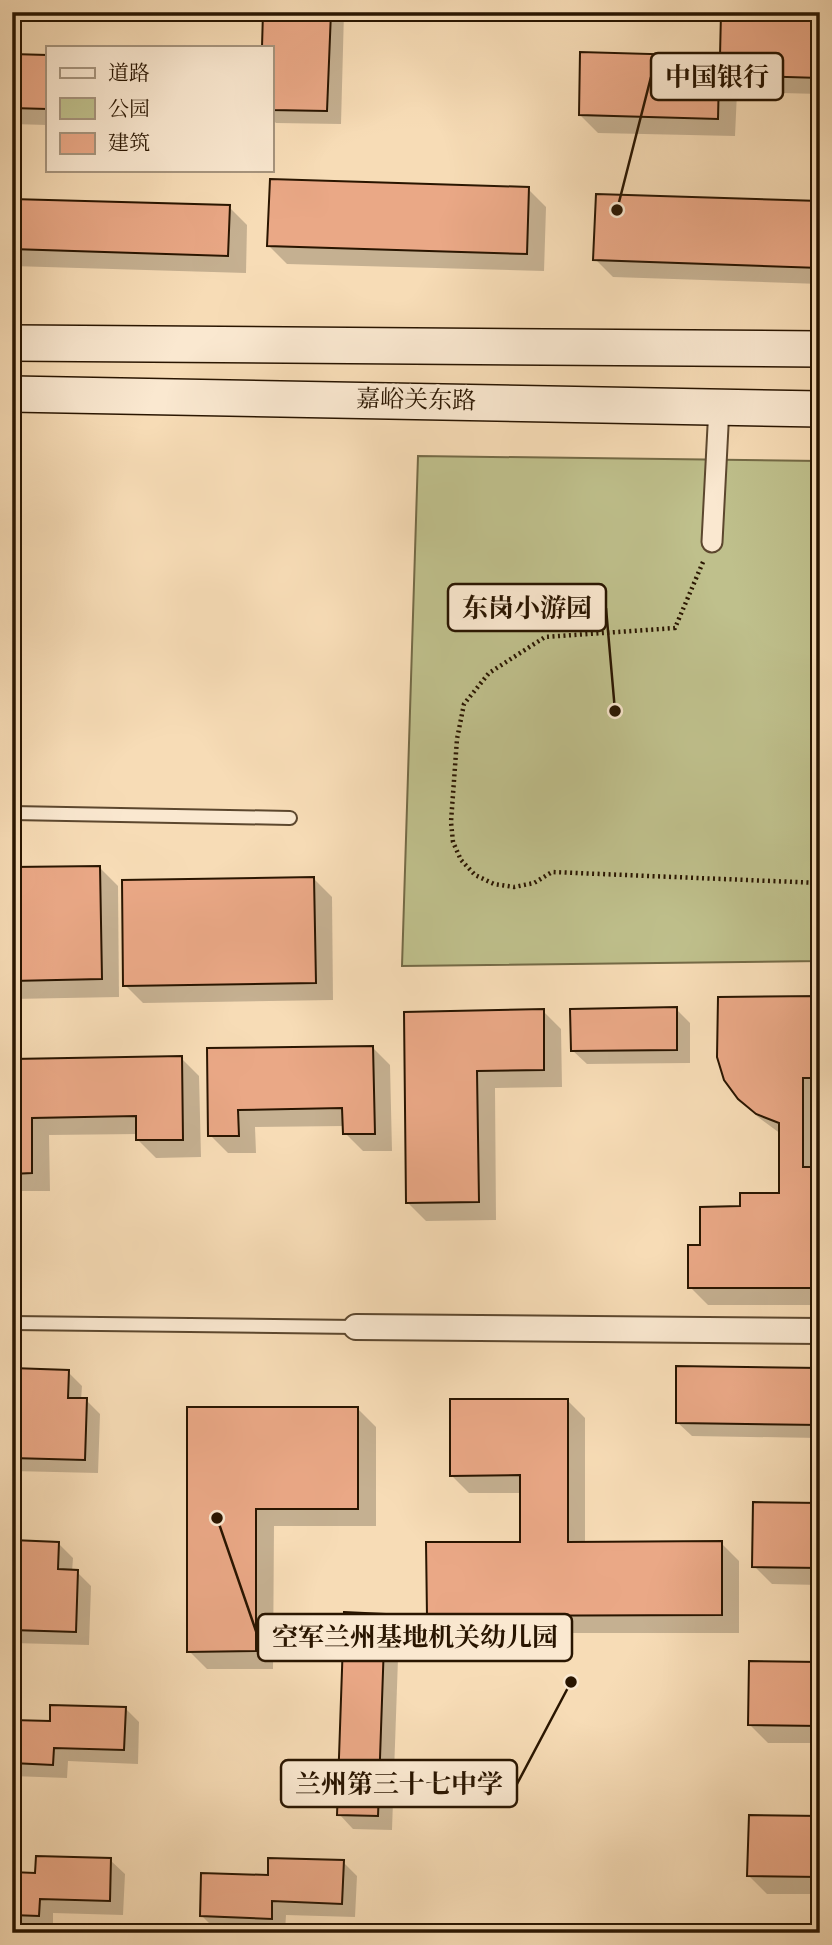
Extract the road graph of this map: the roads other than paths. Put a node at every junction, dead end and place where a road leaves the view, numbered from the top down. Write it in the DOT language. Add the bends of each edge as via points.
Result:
graph roads {
  1 [pos="12,343"];
  2 [pos="820,349"];
  3 [pos="12,394"];
  4 [pos="719,407"];
  5 [pos="820,409"];
  6 [pos="712,542"];
  7 [pos="12,813"];
  8 [pos="290,818"];
  9 [pos="12,1323"];
  10 [pos="356,1326"];
  11 [pos="820,1331"];
  1 -- 2 [label="main road"];
  3 -- 4 [label="main road, 嘉峪关东路"];
  4 -- 5 [label="main road, 嘉峪关东路"];
  4 -- 6 [label="street"];
  7 -- 8 [label="lane"];
  9 -- 10 [label="lane"];
  10 -- 11 [label="street"];
}
